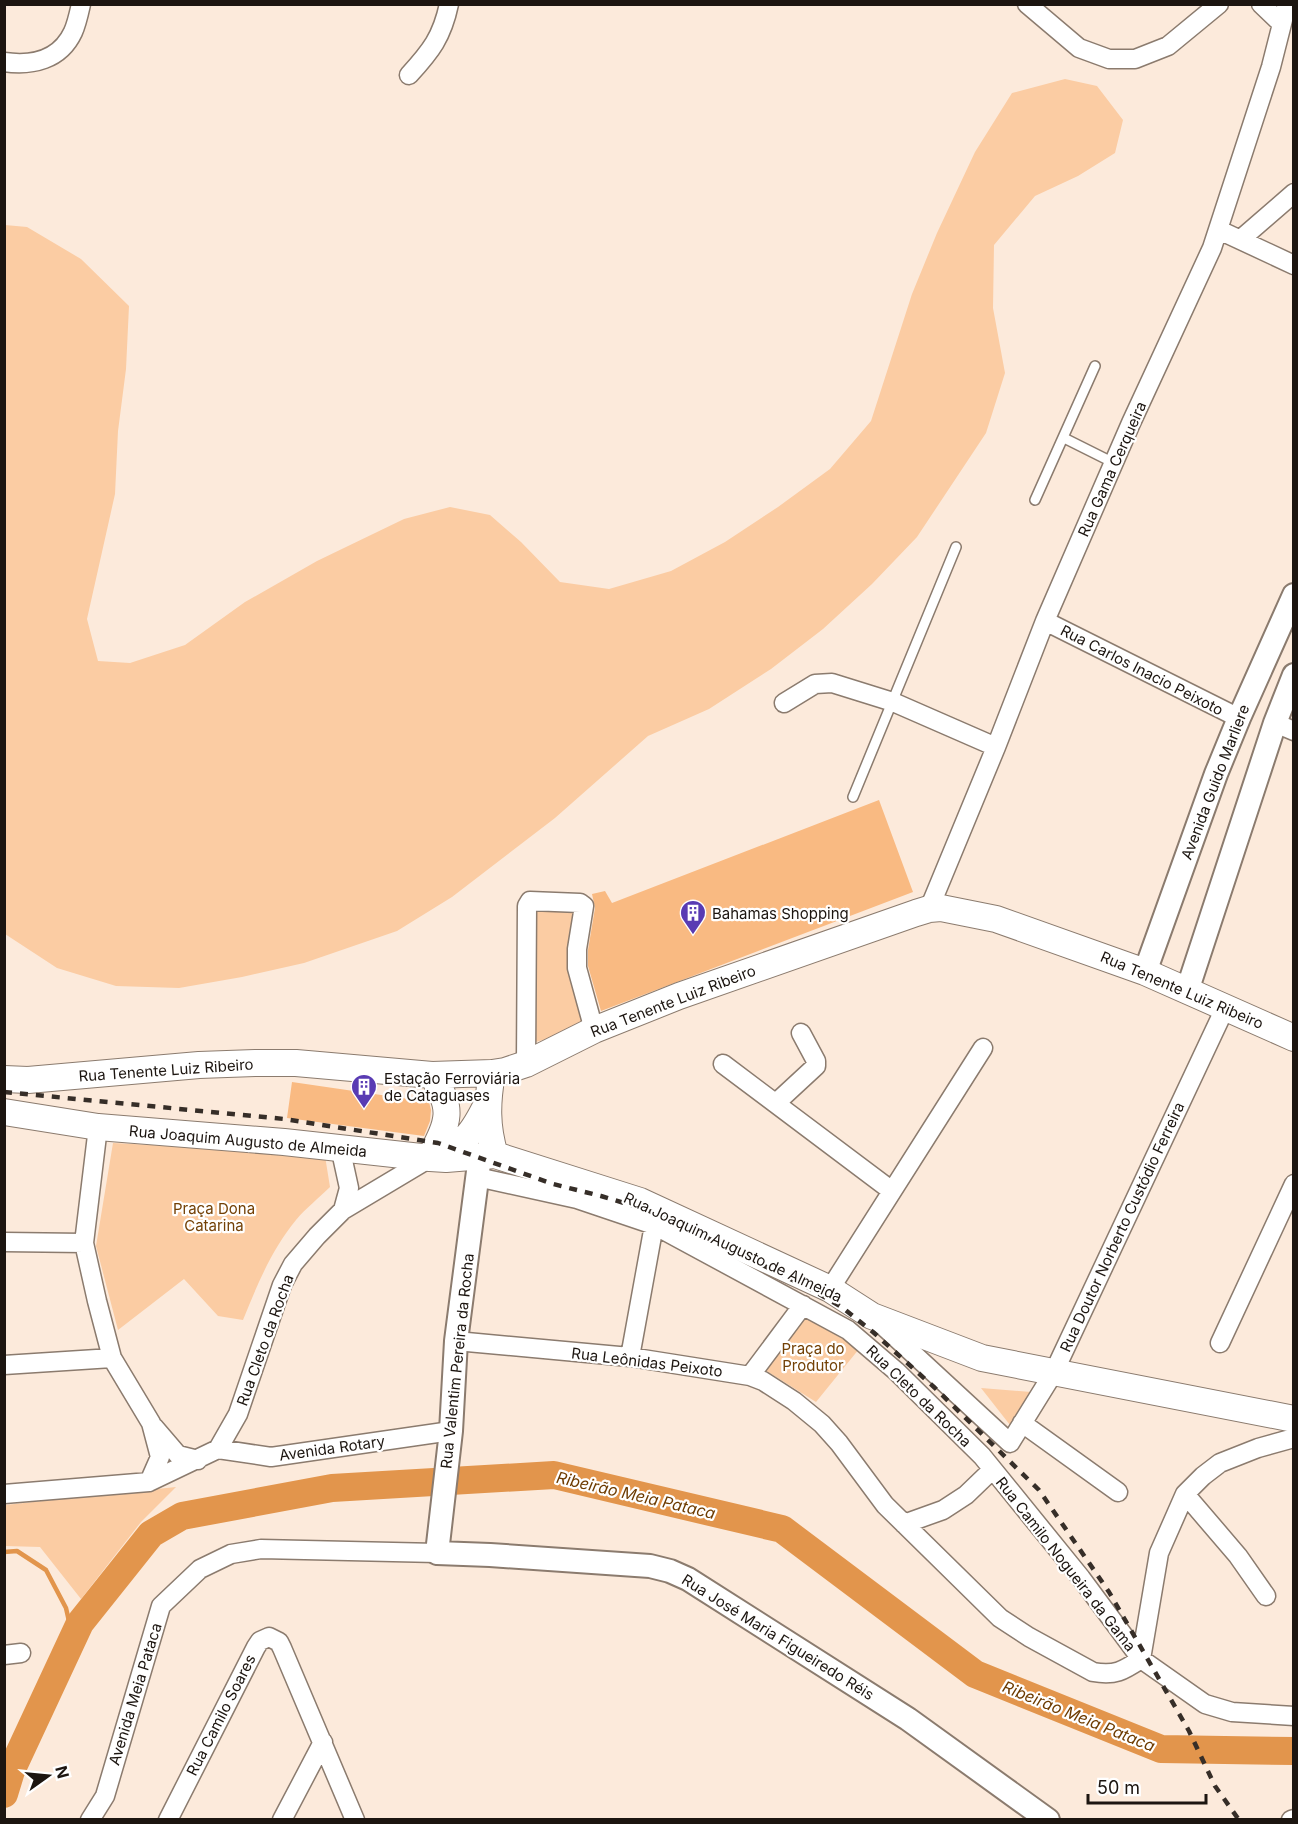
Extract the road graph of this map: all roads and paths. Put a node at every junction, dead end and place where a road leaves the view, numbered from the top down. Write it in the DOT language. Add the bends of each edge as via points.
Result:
graph roads {
  1 [pos="81,4"];
  2 [pos="449,4"];
  3 [pos="1027,4"];
  4 [pos="1219,4"];
  5 [pos="1261,4"];
  6 [pos="1287,4"];
  7 [pos="1282,24"];
  8 [pos="4,62"];
  9 [pos="409,75"];
  10 [pos="1293,193"];
  11 [pos="1219,230"];
  12 [pos="1241,239"];
  13 [pos="1293,265"];
  14 [pos="1095,366"];
  15 [pos="1064,438"];
  16 [pos="1114,463"];
  17 [pos="1035,500"];
  18 [pos="956,547"];
  19 [pos="1293,595"];
  20 [pos="1045,621"];
  21 [pos="1293,675"];
  22 [pos="893,702"];
  23 [pos="784,703"];
  24 [pos="1239,718"];
  25 [pos="1284,727"];
  26 [pos="996,747"];
  27 [pos="853,797"];
  28 [pos="929,909"];
  29 [pos="1145,972"];
  30 [pos="1187,991"];
  31 [pos="1226,1006"];
  32 [pos="594,1030"];
  33 [pos="801,1033"];
  34 [pos="1292,1035"];
  35 [pos="983,1048"];
  36 [pos="526,1064"];
  37 [pos="723,1064"];
  38 [pos="492,1073"];
  39 [pos="432,1075"];
  40 [pos="16,1080"];
  41 [pos="776,1103"];
  42 [pos="487,1104"];
  43 [pos="12,1114"];
  44 [pos="98,1128"];
  45 [pos="335,1148"];
  46 [pos="430,1158"];
  47 [pos="483,1164"];
  48 [pos="1293,1184"];
  49 [pos="892,1191"];
  50 [pos="343,1210"];
  51 [pos="654,1225"];
  52 [pos="4,1242"];
  53 [pos="84,1243"];
  54 [pos="830,1289"];
  55 [pos="803,1305"];
  56 [pos="872,1316"];
  57 [pos="456,1341"];
  58 [pos="1220,1343"];
  59 [pos="630,1357"];
  60 [pos="112,1358"];
  61 [pos="4,1365"];
  62 [pos="1054,1372"];
  63 [pos="750,1376"];
  64 [pos="238,1414"];
  65 [pos="151,1423"];
  66 [pos="1022,1423"];
  67 [pos="451,1431"];
  68 [pos="1291,1435"];
  69 [pos="218,1449"];
  70 [pos="271,1456"];
  71 [pos="198,1460"];
  72 [pos="992,1470"];
  73 [pos="149,1482"];
  74 [pos="1118,1492"];
  75 [pos="4,1494"];
  76 [pos="1185,1494"];
  77 [pos="904,1524"];
  78 [pos="437,1553"];
  79 [pos="1266,1596"];
  80 [pos="1141,1659"];
  81 [pos="1293,1716"];
  82 [pos="322,1742"];
  83 [pos="90,1820"];
  84 [pos="168,1820"];
  85 [pos="282,1820"];
  86 [pos="355,1820"];
  87 [pos="1048,1820"];
  1 -- 8 [label="street" via="73,33 62,49 37,62"];
  2 -- 9 [label="street" via="445,24 430,52"];
  3 -- 4 [label="street" via="1079,48 1109,58 1135,58 1168,45"];
  5 -- 7 [label="street"];
  6 -- 7 [label="street, Rua Gama Cerqueira"];
  7 -- 11 [label="street, Rua Gama Cerqueira"];
  10 -- 12 [label="street"];
  11 -- 12 [label="street"];
  11 -- 16 [label="street, Rua Gama Cerqueira"];
  12 -- 13 [label="street"];
  14 -- 15 [label="lane"];
  15 -- 16 [label="lane"];
  15 -- 17 [label="lane"];
  16 -- 20 [label="street, Rua Gama Cerqueira"];
  18 -- 22 [label="lane"];
  19 -- 24 [label="street, Avenida Guido Marliere"];
  20 -- 24 [label="street, Rua Carlos Inacio Peixoto"];
  20 -- 26 [label="street, Rua Gama Cerqueira"];
  21 -- 25 [label="street"];
  22 -- 23 [label="street" via="824,682"];
  22 -- 26 [label="street"];
  22 -- 27 [label="lane"];
  24 -- 29 [label="street, Avenida Guido Marliere"];
  25 -- 30 [label="street"];
  26 -- 28 [label="street, Rua Gama Cerqueira"];
  28 -- 29 [label="main road, Rua Tenente Luiz Ribeiro" via="996,919"];
  28 -- 32 [label="main road, Rua Tenente Luiz Ribeiro" via="679,996"];
  29 -- 30 [label="main road, Rua Tenente Luiz Ribeiro"];
  30 -- 31 [label="main road, Rua Tenente Luiz Ribeiro"];
  31 -- 34 [label="main road, Rua Tenente Luiz Ribeiro"];
  31 -- 62 [label="street, Rua Doutor Norberto Custódio Ferreira"];
  32 -- 36 [label="main road, Rua Tenente Luiz Ribeiro"];
  32 -- 36 [label="street" via="577,968 584,906 530,901"];
  33 -- 41 [label="street" via="816,1066"];
  35 -- 49 [label="street"];
  36 -- 38 [label="main road, Rua Tenente Luiz Ribeiro"];
  37 -- 41 [label="street"];
  38 -- 39 [label="main road, Rua Tenente Luiz Ribeiro"];
  38 -- 42 [label="main road"];
  39 -- 40 [label="main road, Rua Tenente Luiz Ribeiro" via="255,1063"];
  39 -- 46 [label="main road" via="448,1111"];
  41 -- 49 [label="street"];
  42 -- 46 [label="main road" via="475,1129 464,1141"];
  42 -- 47 [label="main road" via="490,1136"];
  43 -- 44 [label="main road, Rua Joaquim Augusto de Almeida"];
  44 -- 45 [label="main road, Rua Joaquim Augusto de Almeida"];
  44 -- 53 [label="street"];
  45 -- 46 [label="main road, Rua Joaquim Augusto de Almeida"];
  45 -- 50 [label="street" via="342,1156 349,1188"];
  46 -- 47 [label="main road, Rua Joaquim Augusto de Almeida"];
  46 -- 50 [label="street, Rua Cleto da Rocha"];
  47 -- 51 [label="street, Rua Cleto da Rocha"];
  47 -- 54 [label="main road, Rua Joaquim Augusto de Almeida" via="640,1201"];
  47 -- 57 [label="street, Rua Valentim Pereira da Rocha"];
  48 -- 58 [label="street"];
  49 -- 54 [label="street"];
  50 -- 64 [label="street, Rua Cleto da Rocha" via="293,1264 282,1285"];
  51 -- 55 [label="street, Rua Cleto da Rocha"];
  51 -- 59 [label="street"];
  52 -- 53 [label="street"];
  53 -- 60 [label="street"];
  54 -- 56 [label="main road, Rua Joaquim Augusto de Almeida"];
  55 -- 63 [label="street"];
  55 -- 72 [label="street, Rua Cleto da Rocha" via="848,1330 896,1371"];
  56 -- 62 [label="main road, Rua Joaquim Augusto de Almeida" via="982,1358"];
  56 -- 66 [label="street, Rua Doutor Norberto Custódio Ferreira" via="1010,1443"];
  57 -- 59 [label="street, Rua Leônidas Peixoto"];
  57 -- 67 [label="street, Rua Valentim Pereira da Rocha"];
  59 -- 63 [label="street, Rua Leônidas Peixoto"];
  60 -- 61 [label="street"];
  60 -- 65 [label="street"];
  62 -- 66 [label="street, Rua Doutor Norberto Custódio Ferreira"];
  62 -- 68 [label="main road, Rua Joaquim Augusto de Almeida"];
  63 -- 77 [label="street, Rua Leônidas Peixoto" via="794,1401 822,1424"];
  64 -- 69 [label="street, Rua Cleto da Rocha"];
  64 -- 70 [label="street" via="245,1443"];
  65 -- 71 [label="street" via="178,1455"];
  65 -- 73 [label="street" via="160,1457"];
  66 -- 74 [label="street"];
  67 -- 70 [label="street, Avenida Rotary"];
  67 -- 78 [label="street, Rua Valentim Pereira da Rocha"];
  68 -- 76 [label="street" via="1220,1463"];
  69 -- 70 [label="street, Avenida Rotary"];
  69 -- 71 [label="street"];
  71 -- 73 [label="street"];
  72 -- 77 [label="street" via="943,1510"];
  72 -- 80 [label="street, Rua Camilo Nogueira da Gama" via="1081,1578"];
  73 -- 75 [label="street"];
  76 -- 79 [label="street"];
  76 -- 80 [label="street" via="1159,1553"];
  77 -- 80 [label="street, Rua Leônidas Peixoto" via="1000,1618 1029,1637 1093,1672 1121,1672"];
  78 -- 83 [label="street, Avenida Meia Pataca" via="261,1549 231,1554 200,1569 161,1606 105,1796"];
  78 -- 87 [label="street, Rua José Maria Figueiredo Réis" via="650,1566 670,1571 908,1719"];
  80 -- 81 [label="street" via="1205,1704 1232,1712"];
  82 -- 84 [label="street, Rua Camilo Soares" via="279,1642 269,1637 260,1641"];
  82 -- 85 [label="street"];
  82 -- 86 [label="street, Rua Camilo Soares"];
}
